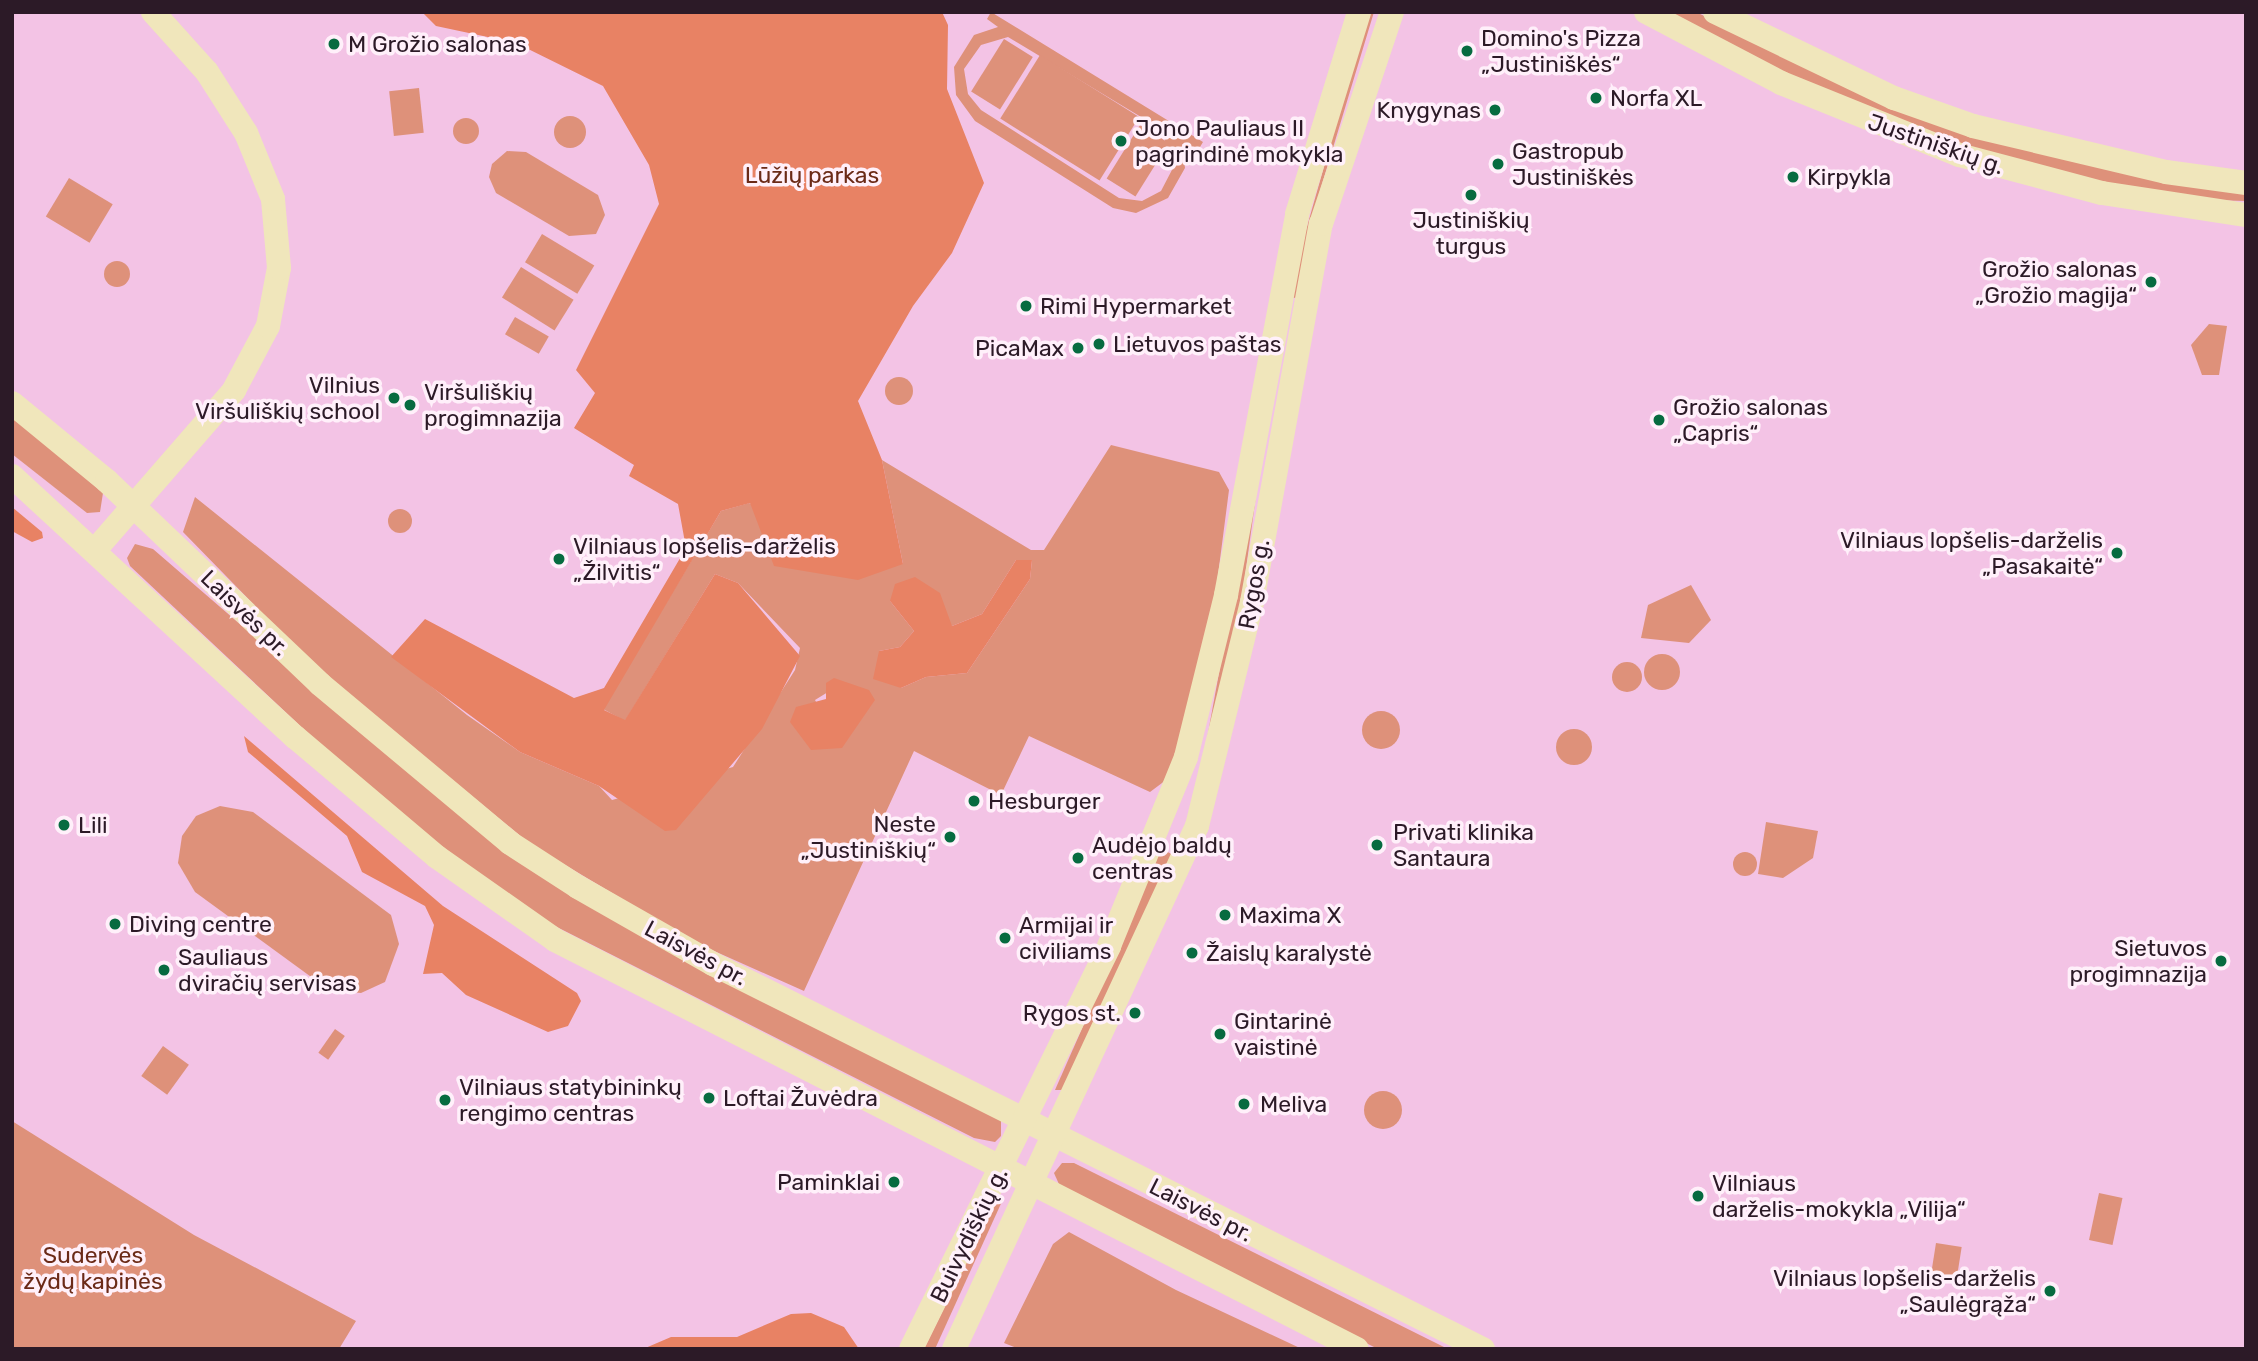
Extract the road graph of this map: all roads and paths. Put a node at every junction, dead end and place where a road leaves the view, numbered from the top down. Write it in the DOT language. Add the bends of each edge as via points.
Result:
graph roads {
  1 [pos="153,12"];
  2 [pos="1359,12"];
  3 [pos="1392,12"];
  4 [pos="1646,12"];
  5 [pos="1715,12"];
  6 [pos="2246,183"];
  7 [pos="2246,215"];
  8 [pos="12,403"];
  9 [pos="12,476"];
  10 [pos="133,507"];
  11 [pos="96,549"];
  12 [pos="1025,1120"];
  13 [pos="1057,1136"];
  14 [pos="1001,1170"];
  15 [pos="1034,1187"];
  16 [pos="911,1349"];
  17 [pos="954,1349"];
  18 [pos="1357,1349"];
  19 [pos="1483,1349"];
  1 -- 10 [label="main road" via="208,72 246,133 270,189 281,243 275,297 251,365 192,445"];
  2 -- 12 [label="main road, Rygos g." via="1297,214 1226,595 1186,757 1128,905"];
  3 -- 13 [label="main road, Rygos g." via="1321,224 1247,629 1197,826"];
  4 -- 7 [label="main road, Justiniškių g." via="1794,89 1959,155 2102,193"];
  5 -- 6 [label="main road, Justiniškių g." via="1894,99 1973,126 2166,172"];
  8 -- 10 [label="main road, Laisvės pr."];
  9 -- 11 [label="main road"];
  10 -- 11 [label="main road"];
  10 -- 12 [label="main road, Laisvės pr." via="320,684 510,843 713,964"];
  11 -- 14 [label="main road" via="295,737 490,896 555,940 679,1007"];
  12 -- 13 [label="main road, Laisvės pr."];
  12 -- 14 [label="main road, Buivydiškių g."];
  13 -- 15 [label="main road, Buivydiškių g."];
  13 -- 19 [label="main road, Laisvės pr."];
  14 -- 15 [label="main road"];
  14 -- 16 [label="main road, Buivydiškių g."];
  15 -- 17 [label="main road, Buivydiškių g."];
  15 -- 18 [label="main road"];
}
